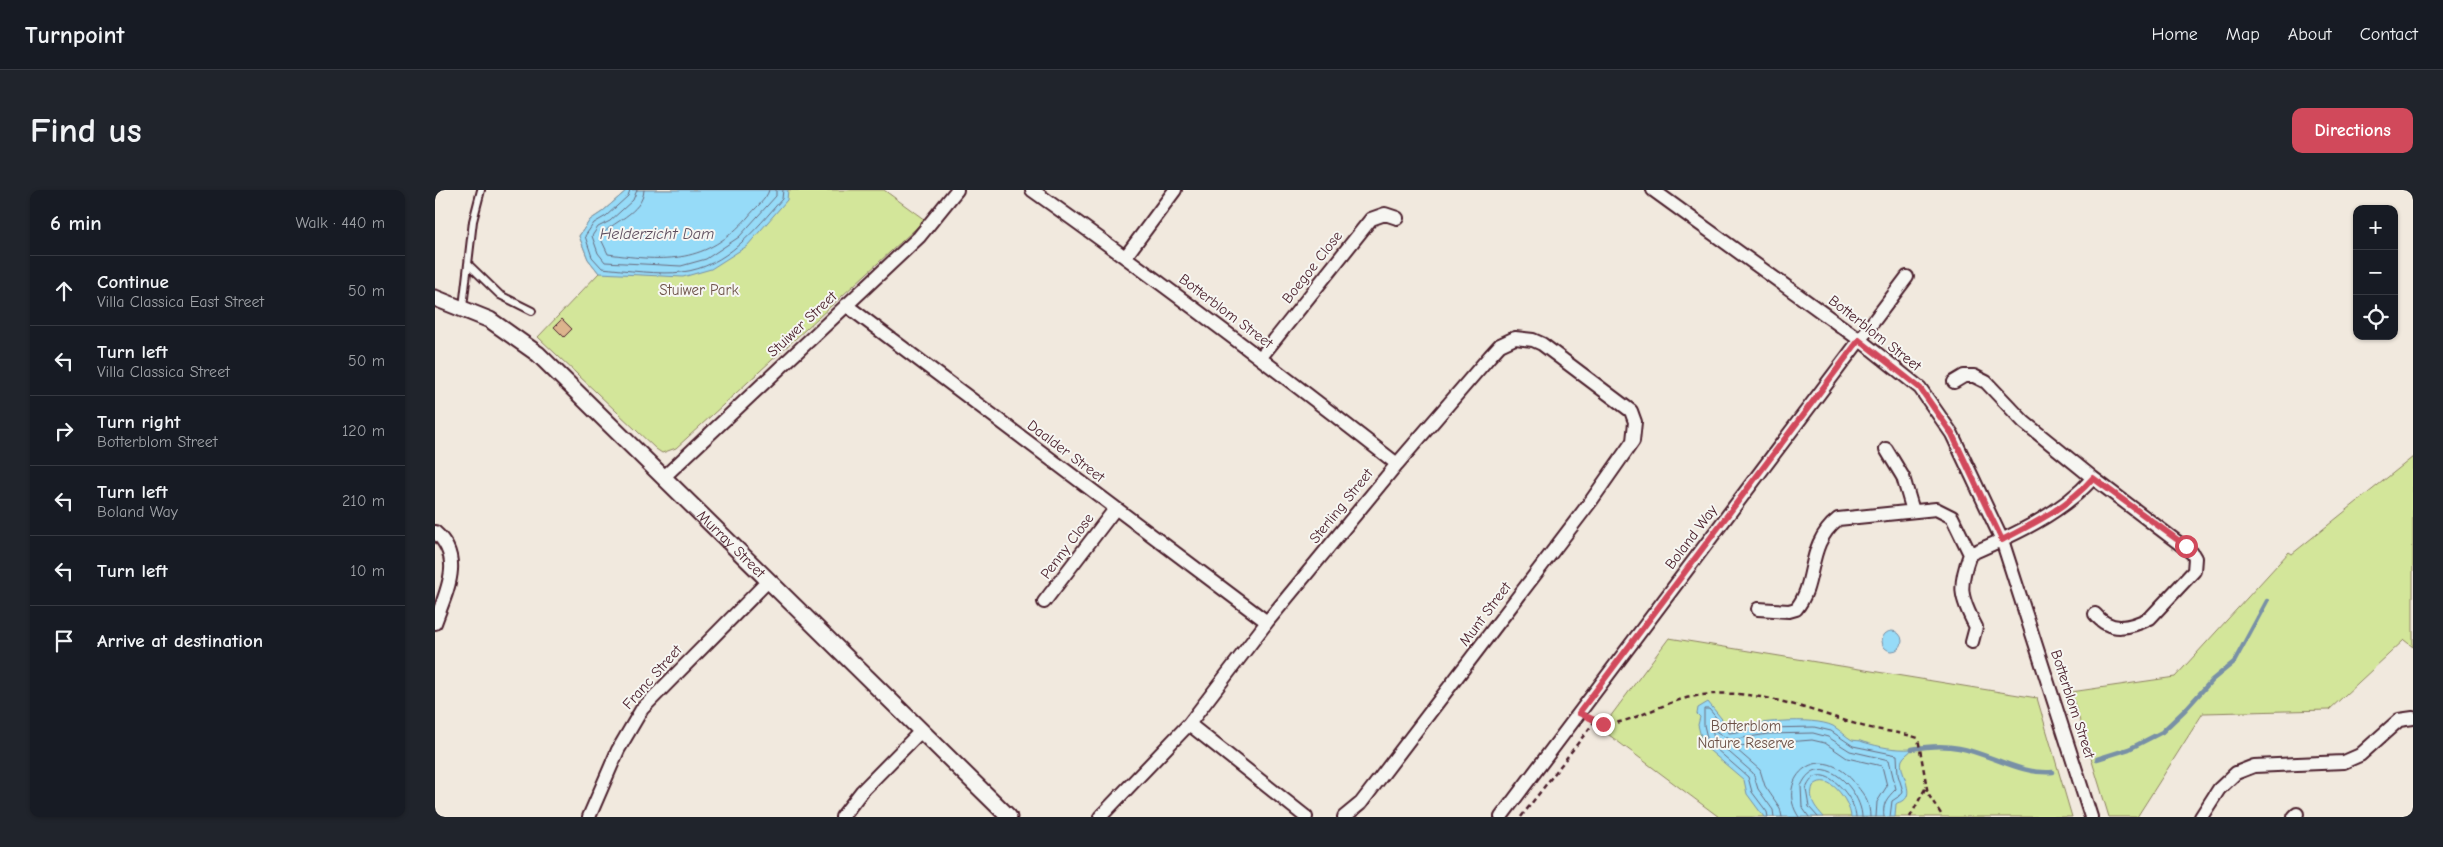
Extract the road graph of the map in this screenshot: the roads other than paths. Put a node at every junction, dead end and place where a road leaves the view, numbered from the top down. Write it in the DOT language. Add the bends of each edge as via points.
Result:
graph roads {
  1 [pos="481,190"];
  2 [pos="957,190"];
  3 [pos="1032,190"];
  4 [pos="1175,190"];
  5 [pos="1653,190"];
  6 [pos="1397,218"];
  7 [pos="1126,256"];
  8 [pos="468,264"];
  9 [pos="1907,277"];
  10 [pos="435,298"];
  11 [pos="846,306"];
  12 [pos="463,307"];
  13 [pos="532,311"];
  14 [pos="1859,340"];
  15 [pos="1261,357"];
  16 [pos="1954,382"];
  17 [pos="1635,422"];
  18 [pos="1885,449"];
  19 [pos="1397,464"];
  20 [pos="664,477"];
  21 [pos="2093,478"];
  22 [pos="1115,508"];
  23 [pos="1913,511"];
  24 [pos="435,532"];
  25 [pos="2002,540"];
  26 [pos="1970,554"];
  27 [pos="769,580"];
  28 [pos="1044,602"];
  29 [pos="1758,609"];
  30 [pos="2095,614"];
  31 [pos="1267,622"];
  32 [pos="435,623"];
  33 [pos="1972,642"];
  34 [pos="2413,718"];
  35 [pos="1189,724"];
  36 [pos="920,732"];
  37 [pos="589,817"];
  38 [pos="842,817"];
  39 [pos="1009,817"];
  40 [pos="1100,817"];
  41 [pos="1306,817"];
  42 [pos="1344,817"];
  43 [pos="1501,817"];
  44 [pos="2091,817"];
  45 [pos="2201,817"];
  1 -- 8 [label="lane" via="473,221"];
  2 -- 11 [label="street, Stuiwer Street" via="919,237"];
  3 -- 7 [label="street, Botterblom Street"];
  4 -- 7 [label="street"];
  5 -- 14 [label="street, Botterblom Street"];
  6 -- 15 [label="street, Boegoe Close" via="1385,214 1371,219"];
  7 -- 15 [label="street, Botterblom Street"];
  8 -- 12 [label="lane"];
  8 -- 13 [label="lane" via="500,295"];
  9 -- 14 [label="street, Boland Way"];
  10 -- 12 [label="street, Murray Street"];
  11 -- 20 [label="street, Stuiwer Street"];
  11 -- 22 [label="street, Daalder Street"];
  12 -- 20 [label="street, Murray Street" via="523,342"];
  14 -- 25 [label="street, Botterblom Street" via="1920,388 1947,426"];
  14 -- 43 [label="street, Boland Way"];
  15 -- 19 [label="street, Botterblom Street"];
  16 -- 21 [label="street" via="1964,376 1974,376 1986,382 2024,422"];
  17 -- 19 [label="street, Sterling Street" via="1623,403 1542,344 1515,338 1500,345"];
  17 -- 42 [label="street, Munt Street" via="1633,441 1602,486 1361,803"];
  18 -- 23 [label="street" via="1903,476"];
  19 -- 31 [label="street, Sterling Street"];
  20 -- 27 [label="street, Murray Street"];
  21 -- 25 [label="street" via="2073,498"];
  21 -- 30 [label="street" via="2186,546 2196,564 2190,577 2158,611 2141,622 2113,628 2106,626"];
  22 -- 28 [label="street, Penny Close"];
  22 -- 31 [label="street, Daalder Street"];
  23 -- 26 [label="street" via="1936,509 1951,517"];
  23 -- 29 [label="street" via="1838,519 1829,526 1818,544 1804,596 1797,609"];
  24 -- 32 [label="street" via="449,551 452,570"];
  25 -- 26 [label="street"];
  25 -- 44 [label="street, Botterblom Street"];
  26 -- 33 [label="street" via="1964,570 1962,598 1976,627"];
  27 -- 36 [label="street, Murray Street"];
  27 -- 37 [label="street, Franc Street" via="642,709 618,750"];
  31 -- 35 [label="street, Sterling Street"];
  34 -- 45 [label="street" via="2399,720 2360,755 2344,762 2255,766 2243,770 2219,789"];
  35 -- 40 [label="street, Sterling Street"];
  35 -- 41 [label="street"];
  36 -- 38 [label="street" via="862,791"];
  36 -- 39 [label="street, Murray Street"];
}
